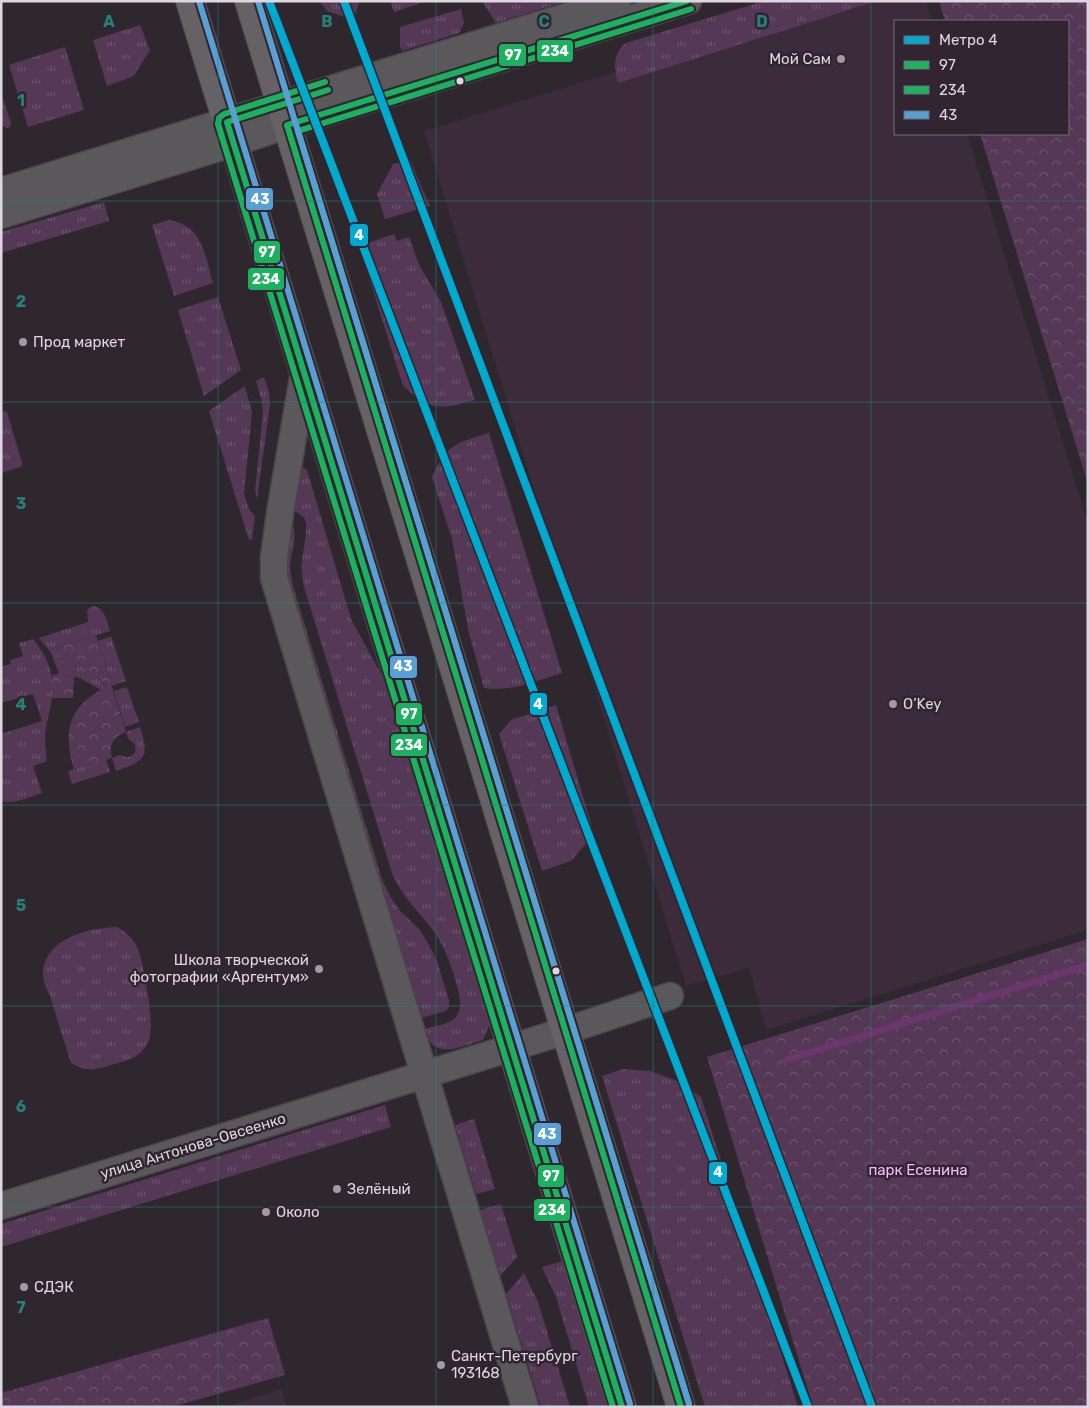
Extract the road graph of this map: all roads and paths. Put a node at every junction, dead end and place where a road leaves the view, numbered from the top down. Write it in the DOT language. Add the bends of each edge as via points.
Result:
graph roads {
  1 [pos="190,1"];
  2 [pos="249,1"];
  3 [pos="617,1"];
  4 [pos="688,1"];
  5 [pos="284,114"];
  6 [pos="230,132"];
  7 [pos="1,191"];
  8 [pos="1,215"];
  9 [pos="304,372"];
  10 [pos="670,996"];
  11 [pos="565,1031"];
  12 [pos="512,1047"];
  13 [pos="424,1075"];
  14 [pos="1,1206"];
  15 [pos="525,1407"];
  16 [pos="622,1407"];
  17 [pos="681,1407"];
  1 -- 6 [label="main road"];
  2 -- 5 [label="main road"];
  3 -- 5 [label="street"];
  4 -- 5 [label="street"];
  5 -- 6 [label="street"];
  5 -- 11 [label="main road"];
  6 -- 7 [label="street"];
  6 -- 8 [label="street"];
  6 -- 9 [label="main road"];
  9 -- 12 [label="main road"];
  9 -- 13 [label="street" via="280,513 274,578"];
  10 -- 11 [label="street, улица Антонова-Овсеенко"];
  11 -- 12 [label="street, улица Антонова-Овсеенко"];
  11 -- 17 [label="main road"];
  12 -- 13 [label="street, улица Антонова-Овсеенко"];
  12 -- 16 [label="main road"];
  13 -- 14 [label="street, улица Антонова-Овсеенко"];
  13 -- 15 [label="street"];
}
